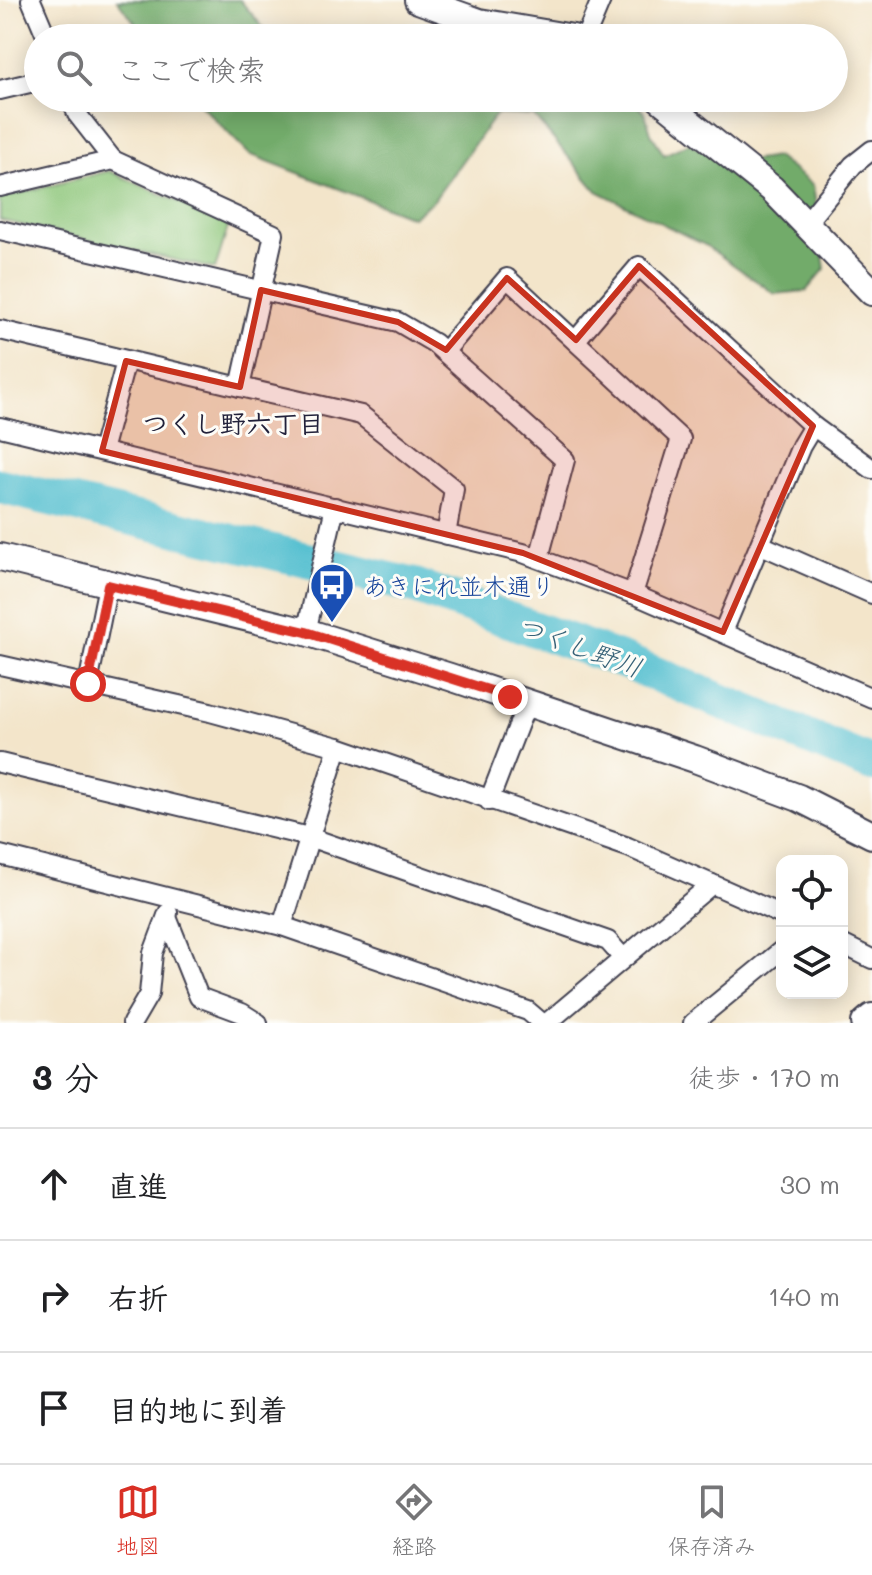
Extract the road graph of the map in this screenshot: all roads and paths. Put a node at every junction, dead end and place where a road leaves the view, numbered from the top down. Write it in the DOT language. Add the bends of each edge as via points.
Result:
graph roads {
  1 [pos="31,0"];
  2 [pos="418,0"];
  3 [pos="601,0"];
  4 [pos="41,24"];
  5 [pos="491,24"];
  6 [pos="591,24"];
  7 [pos="24,84"];
  8 [pos="0,90"];
  9 [pos="76,112"];
  10 [pos="677,112"];
  11 [pos="872,150"];
  12 [pos="113,160"];
  13 [pos="0,187"];
  14 [pos="807,222"];
  15 [pos="0,230"];
  16 [pos="261,290"];
  17 [pos="872,292"];
  18 [pos="0,330"];
  19 [pos="576,340"];
  20 [pos="444,352"];
  21 [pos="126,361"];
  22 [pos="240,387"];
  23 [pos="813,426"];
  24 [pos="0,427"];
  25 [pos="102,451"];
  26 [pos="872,469"];
  27 [pos="335,507"];
  28 [pos="446,535"];
  29 [pos="761,545"];
  30 [pos="0,557"];
  31 [pos="539,558"];
  32 [pos="108,585"];
  33 [pos="633,594"];
  34 [pos="872,594"];
  35 [pos="306,632"];
  36 [pos="723,632"];
  37 [pos="0,665"];
  38 [pos="88,684"];
  39 [pos="872,698"];
  40 [pos="527,703"];
  41 [pos="338,747"];
  42 [pos="0,763"];
  43 [pos="489,801"];
  44 [pos="872,835"];
  45 [pos="309,837"];
  46 [pos="0,855"];
  47 [pos="712,884"];
  48 [pos="170,908"];
  49 [pos="776,912"];
  50 [pos="282,926"];
  51 [pos="848,947"];
  52 [pos="776,955"];
  53 [pos="623,958"];
  54 [pos="872,959"];
  55 [pos="872,1017"];
  56 [pos="132,1023"];
  57 [pos="258,1023"];
  58 [pos="544,1023"];
  59 [pos="693,1023"];
  60 [pos="865,1023"];
  1 -- 4 [label="street"];
  2 -- 5 [label="street"];
  3 -- 6 [label="street"];
  7 -- 8 [label="street"];
  9 -- 12 [label="street"];
  10 -- 14 [label="street"];
  11 -- 14 [label="street" via="853,165"];
  12 -- 13 [label="street"];
  12 -- 16 [label="street" via="274,234"];
  14 -- 17 [label="street"];
  15 -- 16 [label="street"];
  16 -- 20 [label="street" via="398,322"];
  16 -- 22 [label="street"];
  18 -- 21 [label="street"];
  19 -- 20 [label="street" via="507,278"];
  19 -- 23 [label="street" via="639,266"];
  19 -- 33 [label="street" via="681,439"];
  20 -- 31 [label="street" via="565,460"];
  21 -- 22 [label="street"];
  21 -- 25 [label="street"];
  22 -- 28 [label="street" via="361,415 454,489"];
  23 -- 26 [label="street"];
  23 -- 29 [label="street"];
  24 -- 25 [label="street"];
  25 -- 27 [label="street"];
  27 -- 28 [label="street"];
  27 -- 35 [label="street"];
  28 -- 31 [label="street"];
  29 -- 34 [label="street"];
  29 -- 36 [label="street"];
  30 -- 32 [label="street"];
  31 -- 33 [label="street"];
  32 -- 35 [label="street"];
  32 -- 38 [label="street"];
  33 -- 36 [label="street"];
  35 -- 40 [label="street"];
  36 -- 39 [label="street"];
  37 -- 38 [label="street"];
  38 -- 41 [label="street"];
  40 -- 43 [label="street"];
  40 -- 44 [label="street" via="799,798"];
  41 -- 43 [label="street"];
  41 -- 45 [label="street"];
  42 -- 45 [label="street"];
  43 -- 47 [label="street" via="628,847"];
  45 -- 50 [label="street"];
  45 -- 53 [label="street" via="608,941"];
  46 -- 48 [label="street"];
  47 -- 49 [label="street"];
  47 -- 53 [label="street"];
  48 -- 50 [label="street"];
  48 -- 56 [label="street" via="153,953 149,994"];
  48 -- 57 [label="street" via="199,997"];
  50 -- 58 [label="street" via="528,1011"];
  51 -- 54 [label="street"];
  52 -- 59 [label="street"];
  53 -- 58 [label="street"];
  55 -- 60 [label="street"];
}
